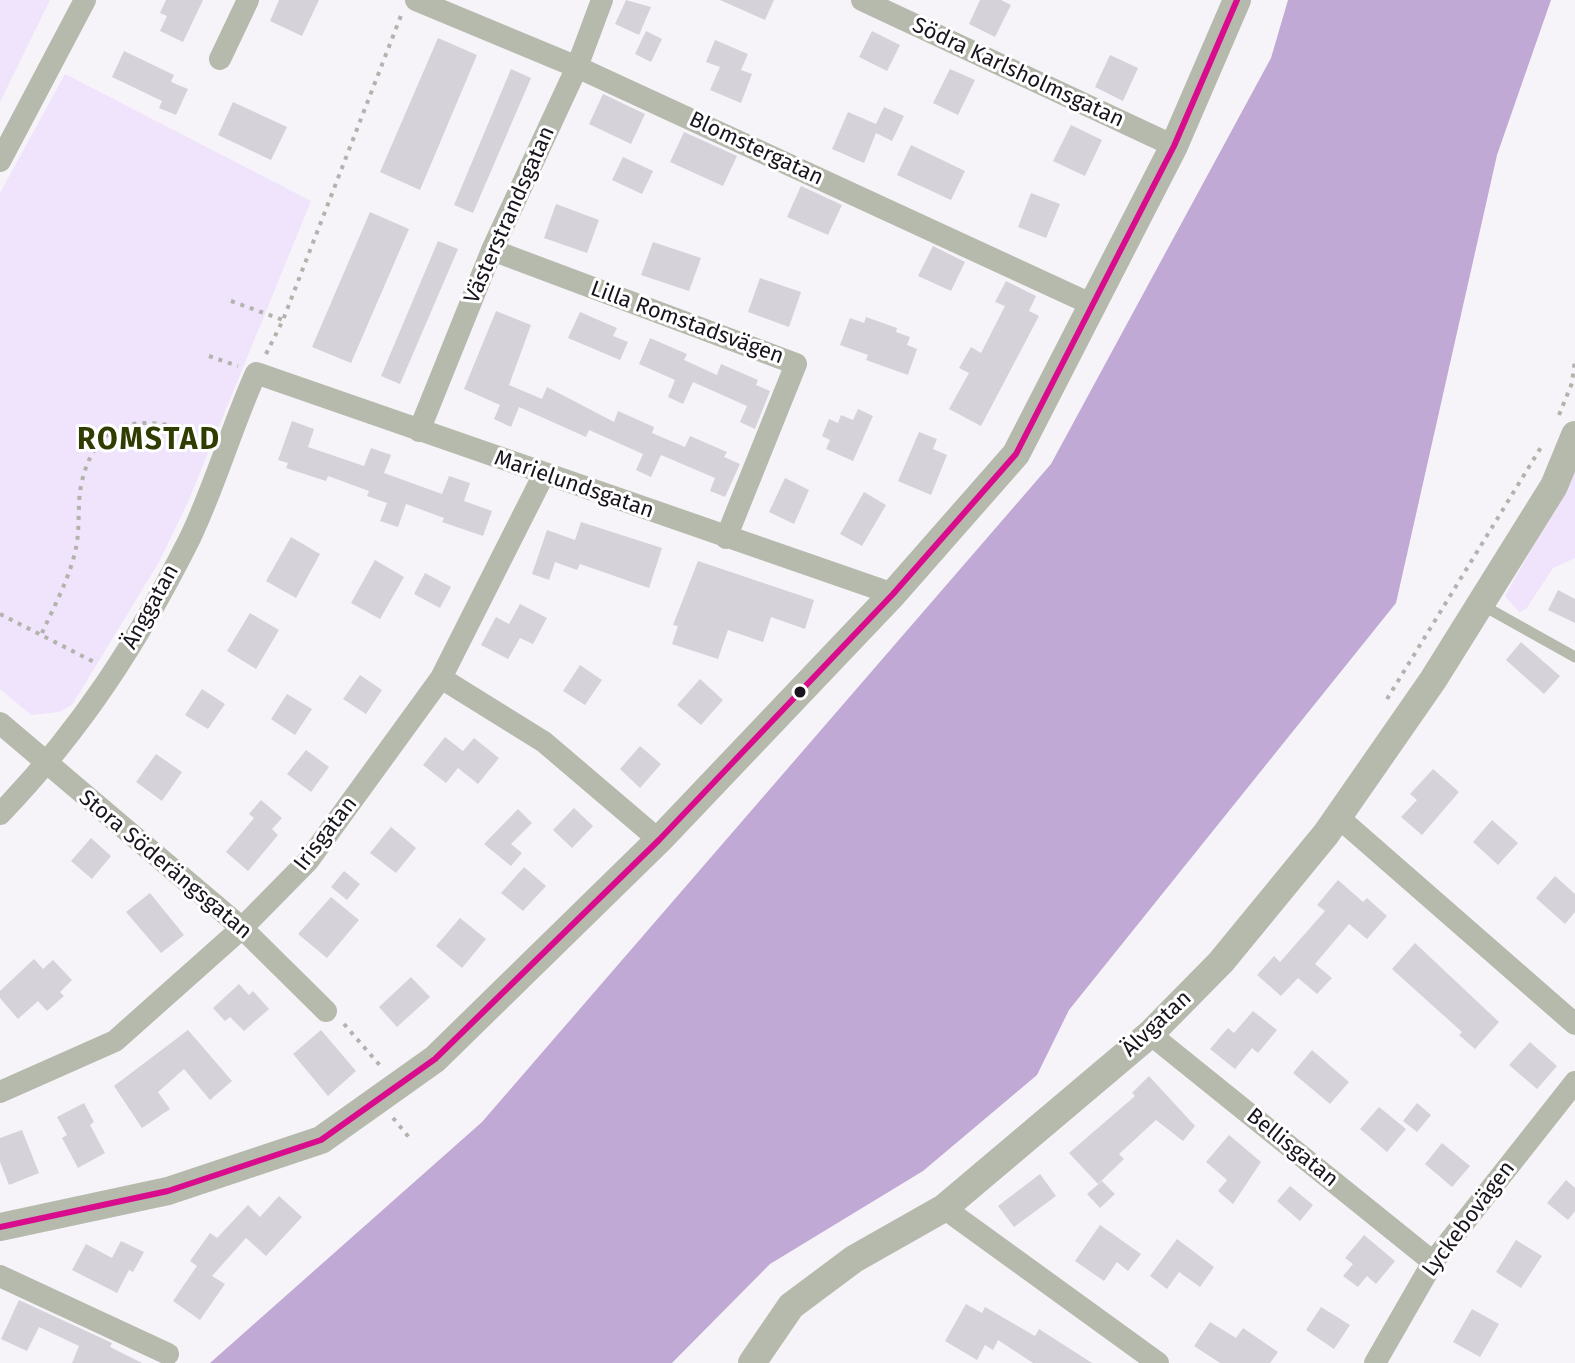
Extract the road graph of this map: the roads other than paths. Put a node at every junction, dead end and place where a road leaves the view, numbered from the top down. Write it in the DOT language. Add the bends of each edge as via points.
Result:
graph roads {
  1 [pos="85,0"];
  2 [pos="248,0"];
  3 [pos="416,0"];
  4 [pos="602,0"];
  5 [pos="862,0"];
  6 [pos="1237,0"];
  7 [pos="220,59"];
  8 [pos="577,67"];
  9 [pos="1174,146"];
  10 [pos="0,161"];
  11 [pos="492,250"];
  12 [pos="1093,305"];
  13 [pos="256,373"];
  14 [pos="419,431"];
  15 [pos="1565,436"];
  16 [pos="544,474"];
  17 [pos="726,538"];
  18 [pos="893,594"];
  19 [pos="1482,604"];
  20 [pos="1575,657"];
  21 [pos="441,678"];
  22 [pos="0,723"];
  23 [pos="47,765"];
  24 [pos="0,814"];
  25 [pos="1338,817"];
  26 [pos="659,840"];
  27 [pos="242,928"];
  28 [pos="326,1011"];
  29 [pos="1575,1024"];
  30 [pos="1150,1034"];
  31 [pos="1575,1082"];
  32 [pos="0,1092"];
  33 [pos="944,1208"];
  34 [pos="0,1227"];
  35 [pos="1433,1262"];
  36 [pos="0,1276"];
  37 [pos="168,1354"];
  38 [pos="752,1363"];
  39 [pos="1158,1363"];
  40 [pos="1375,1363"];
  1 -- 10 [label="street"];
  2 -- 7 [label="street"];
  3 -- 8 [label="street, Blomstergatan"];
  4 -- 8 [label="street, Västerstrandsgatan"];
  5 -- 9 [label="street, Södra Karlsholmsgatan"];
  6 -- 9 [label="street"];
  8 -- 11 [label="street, Västerstrandsgatan"];
  8 -- 12 [label="street, Blomstergatan"];
  9 -- 12 [label="street"];
  11 -- 14 [label="street, Västerstrandsgatan"];
  11 -- 17 [label="street, Lilla Romstadsvägen" via="796,364"];
  12 -- 18 [label="street" via="1016,454"];
  13 -- 14 [label="street, Marielundsgatan"];
  13 -- 23 [label="street, Änggatan" via="191,535 115,674"];
  14 -- 16 [label="street, Marielundsgatan"];
  15 -- 19 [label="street, Älvgatan" via="1554,486"];
  16 -- 17 [label="street, Marielundsgatan"];
  16 -- 21 [label="street, Irisgatan"];
  17 -- 18 [label="street, Marielundsgatan"];
  18 -- 26 [label="street"];
  19 -- 20 [label="lane"];
  19 -- 25 [label="street, Älvgatan"];
  21 -- 26 [label="street" via="544,742"];
  21 -- 27 [label="street, Irisgatan" via="308,861"];
  22 -- 23 [label="street, Stora Söderängsgatan"];
  23 -- 24 [label="street, Änggatan"];
  23 -- 27 [label="street, Stora Söderängsgatan"];
  25 -- 29 [label="street"];
  25 -- 30 [label="street, Älvgatan" via="1221,962"];
  26 -- 34 [label="street" via="435,1059 321,1140 168,1191"];
  27 -- 28 [label="street, Stora Söderängsgatan"];
  27 -- 32 [label="street, Irisgatan" via="115,1041"];
  30 -- 33 [label="street, Älvgatan"];
  30 -- 35 [label="street, Bellisgatan"];
  31 -- 35 [label="street, Lyckebovägen"];
  33 -- 38 [label="street, Älvgatan" via="854,1259 791,1306"];
  33 -- 39 [label="street"];
  35 -- 40 [label="street, Lyckebovägen"];
  36 -- 37 [label="street"];
}
